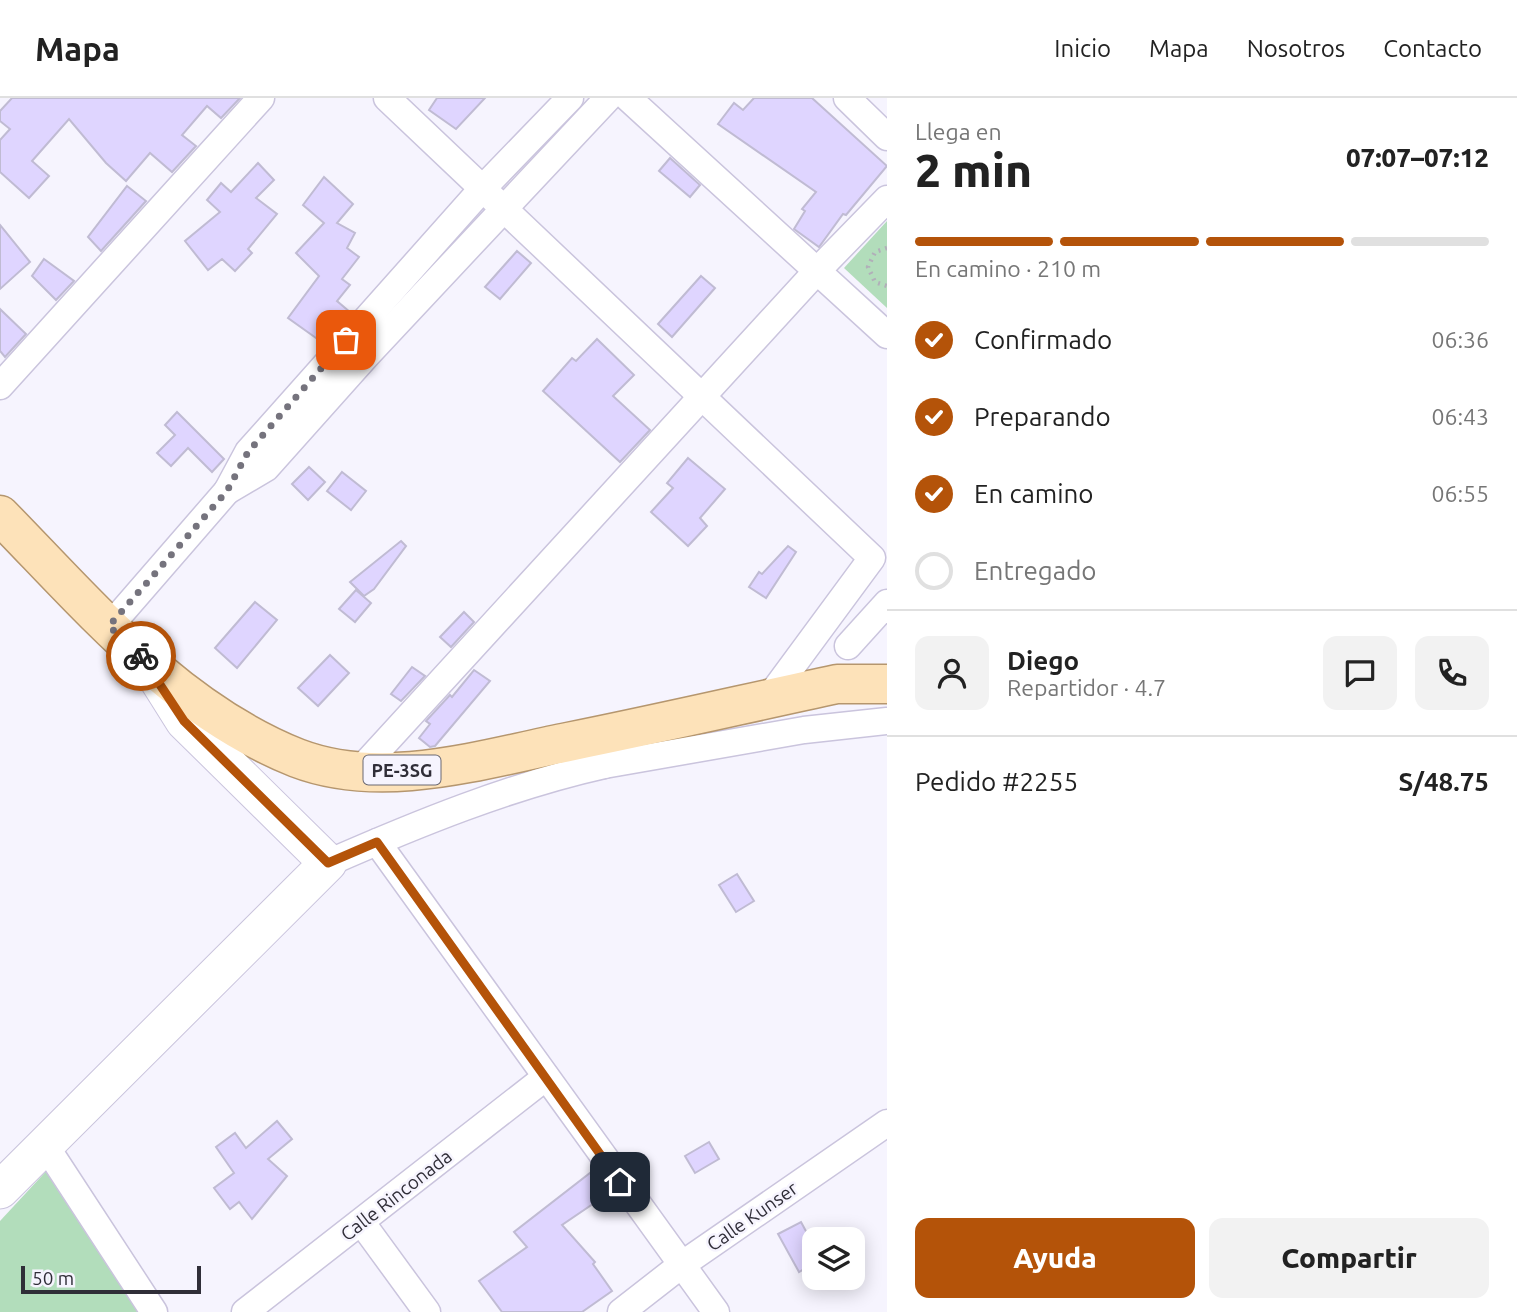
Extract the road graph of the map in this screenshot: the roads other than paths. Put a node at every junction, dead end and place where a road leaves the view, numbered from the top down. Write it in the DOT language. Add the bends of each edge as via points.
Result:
graph roads {
  1 [pos="261,98"];
  2 [pos="387,98"];
  3 [pos="570,98"];
  4 [pos="608,98"];
  5 [pos="628,98"];
  6 [pos="847,98"];
  7 [pos="533,136"];
  8 [pos="887,136"];
  9 [pos="554,156"];
  10 [pos="483,188"];
  11 [pos="887,199"];
  12 [pos="505,209"];
  13 [pos="816,272"];
  14 [pos="887,335"];
  15 [pos="356,348"];
  16 [pos="0,386"];
  17 [pos="703,395"];
  18 [pos="0,516"];
  19 [pos="880,551"];
  20 [pos="887,603"];
  21 [pos="109,626"];
  22 [pos="848,646"];
  23 [pos="145,659"];
  24 [pos="887,684"];
  25 [pos="768,699"];
  26 [pos="884,725"];
  27 [pos="601,750"];
  28 [pos="359,771"];
  29 [pos="377,842"];
  30 [pos="328,863"];
  31 [pos="546,1077"];
  32 [pos="885,1129"];
  33 [pos="45,1145"];
  34 [pos="0,1190"];
  35 [pos="362,1223"];
  36 [pos="680,1266"];
  37 [pos="154,1312"];
  38 [pos="245,1312"];
  39 [pos="427,1312"];
  40 [pos="621,1312"];
  41 [pos="716,1312"];
  1 -- 16 [label="street"];
  2 -- 10 [label="street"];
  3 -- 7 [label="street"];
  4 -- 9 [label="street"];
  5 -- 13 [label="street"];
  6 -- 8 [label="street"];
  7 -- 9 [label="street"];
  7 -- 10 [label="street"];
  9 -- 12 [label="street"];
  10 -- 12 [label="street"];
  10 -- 15 [label="street"];
  11 -- 13 [label="street"];
  12 -- 15 [label="street"];
  12 -- 17 [label="street"];
  13 -- 14 [label="street"];
  13 -- 17 [label="street"];
  15 -- 21 [label="street" via="267,468 227,491"];
  17 -- 19 [label="street"];
  17 -- 28 [label="street"];
  18 -- 21 [label="main road, PE-3SG"];
  19 -- 25 [label="street"];
  20 -- 22 [label="street"];
  21 -- 23 [label="main road, PE-3SG"];
  23 -- 28 [label="main road, PE-3SG" via="188,698 267,743 299,758"];
  23 -- 30 [label="street" via="184,721"];
  24 -- 25 [label="main road, PE-3SG" via="837,684"];
  25 -- 27 [label="main road, PE-3SG"];
  26 -- 27 [label="street"];
  27 -- 28 [label="main road, PE-3SG" via="433,769"];
  27 -- 29 [label="street" via="565,774"];
  29 -- 30 [label="street"];
  29 -- 31 [label="street"];
  30 -- 33 [label="street"];
  31 -- 35 [label="street, Calle Rinconada"];
  31 -- 36 [label="street"];
  32 -- 36 [label="street, Calle Kunser"];
  33 -- 34 [label="street"];
  33 -- 37 [label="street"];
  35 -- 38 [label="street, Calle Rinconada"];
  35 -- 39 [label="street"];
  36 -- 40 [label="street, Calle Kunser"];
  36 -- 41 [label="street"];
}
